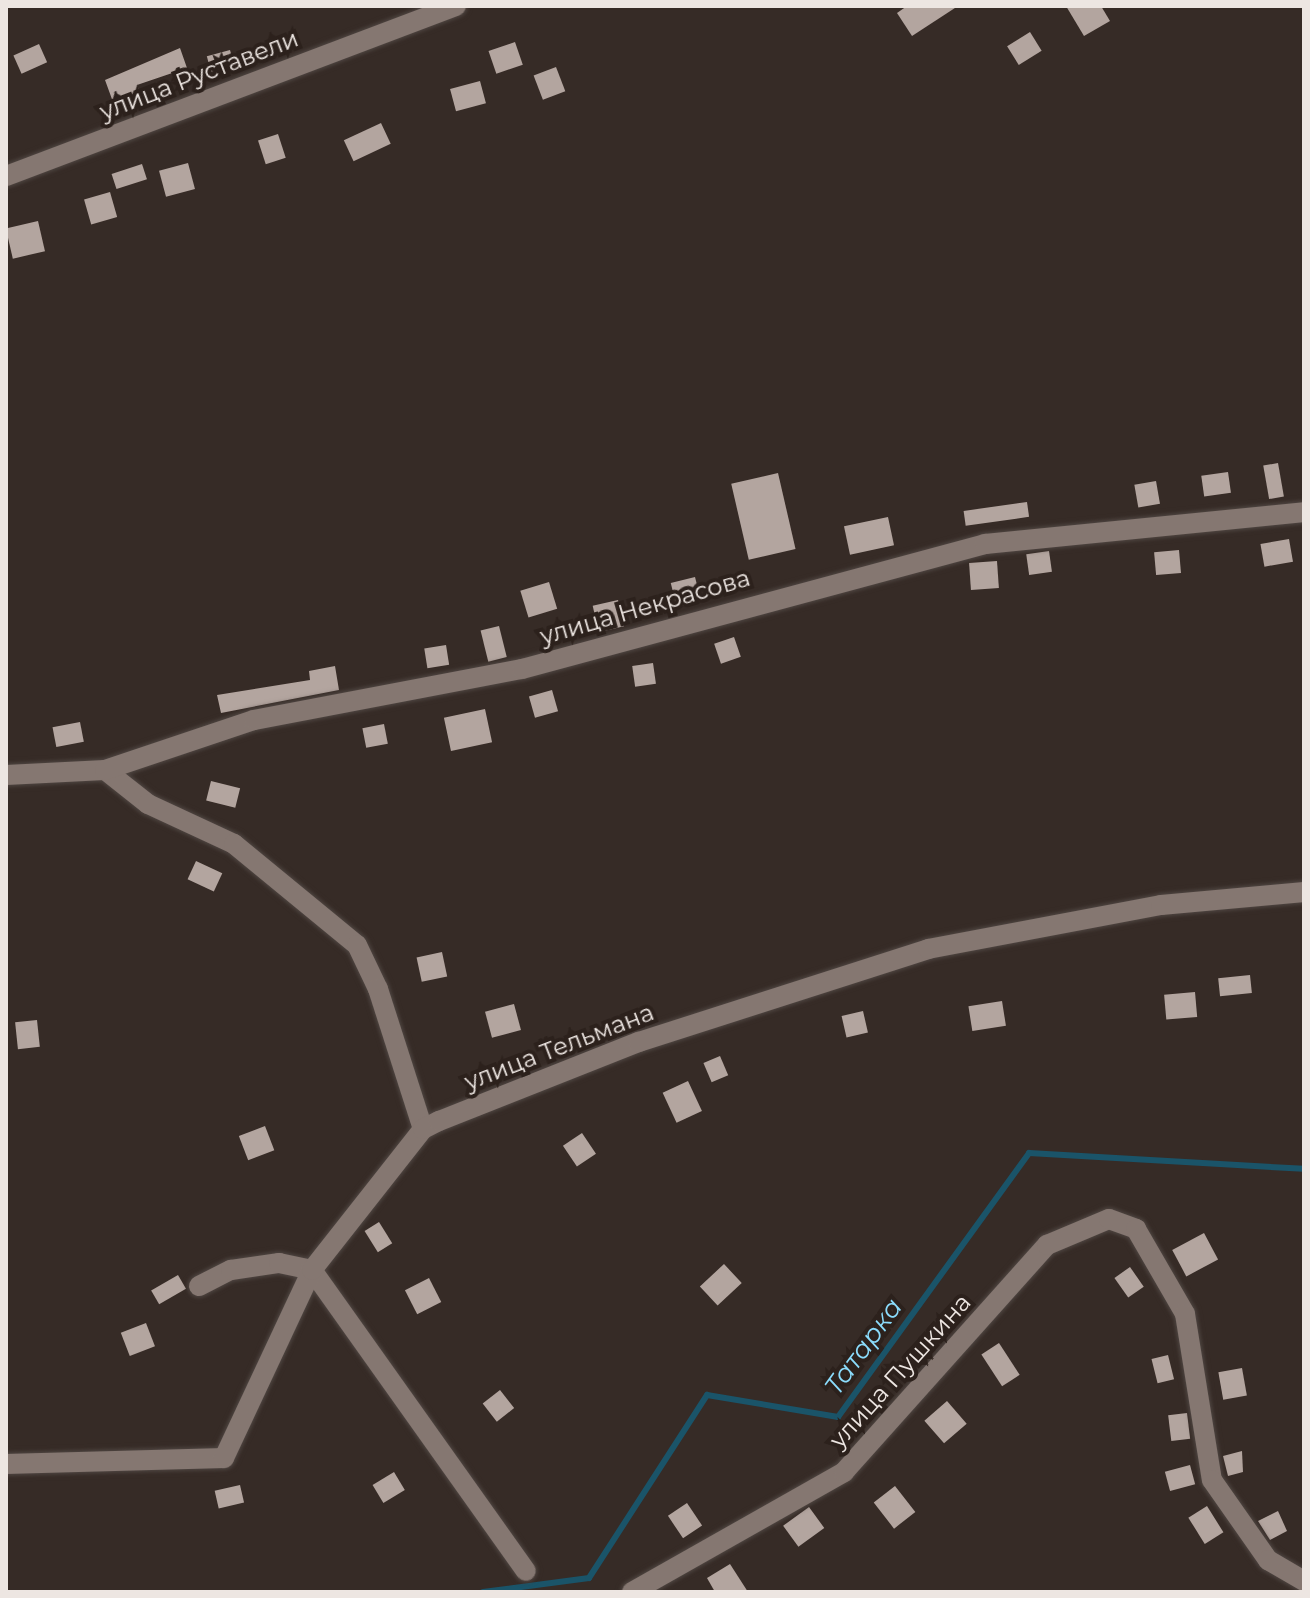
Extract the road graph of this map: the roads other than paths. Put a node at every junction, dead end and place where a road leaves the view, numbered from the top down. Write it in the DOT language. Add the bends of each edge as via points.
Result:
graph roads {
  1 [pos="456,6"];
  2 [pos="6,176"];
  3 [pos="1304,512"];
  4 [pos="105,770"];
  5 [pos="6,775"];
  6 [pos="1304,892"];
  7 [pos="423,1129"];
  8 [pos="312,1270"];
  9 [pos="199,1286"];
  10 [pos="6,1464"];
  11 [pos="526,1571"];
  12 [pos="1304,1581"];
  13 [pos="632,1592"];
  1 -- 2 [label="street, улица Руставели"];
  3 -- 4 [label="street, улица Некрасова" via="985,544 522,669 254,720"];
  4 -- 5 [label="street, улица Некрасова"];
  4 -- 7 [label="street" via="148,804 234,844 357,945 378,989"];
  6 -- 7 [label="street, улица Тельмана" via="1161,905 928,949 639,1042"];
  7 -- 8 [label="street, улица Тельмана"];
  8 -- 9 [label="street" via="279,1263 231,1270"];
  8 -- 10 [label="street, улица Тельмана" via="224,1458"];
  8 -- 11 [label="street"];
  12 -- 13 [label="street, улица Пушкина" via="1268,1560 1212,1480 1185,1314 1136,1229 1109,1219 1047,1245 844,1472"];
}
